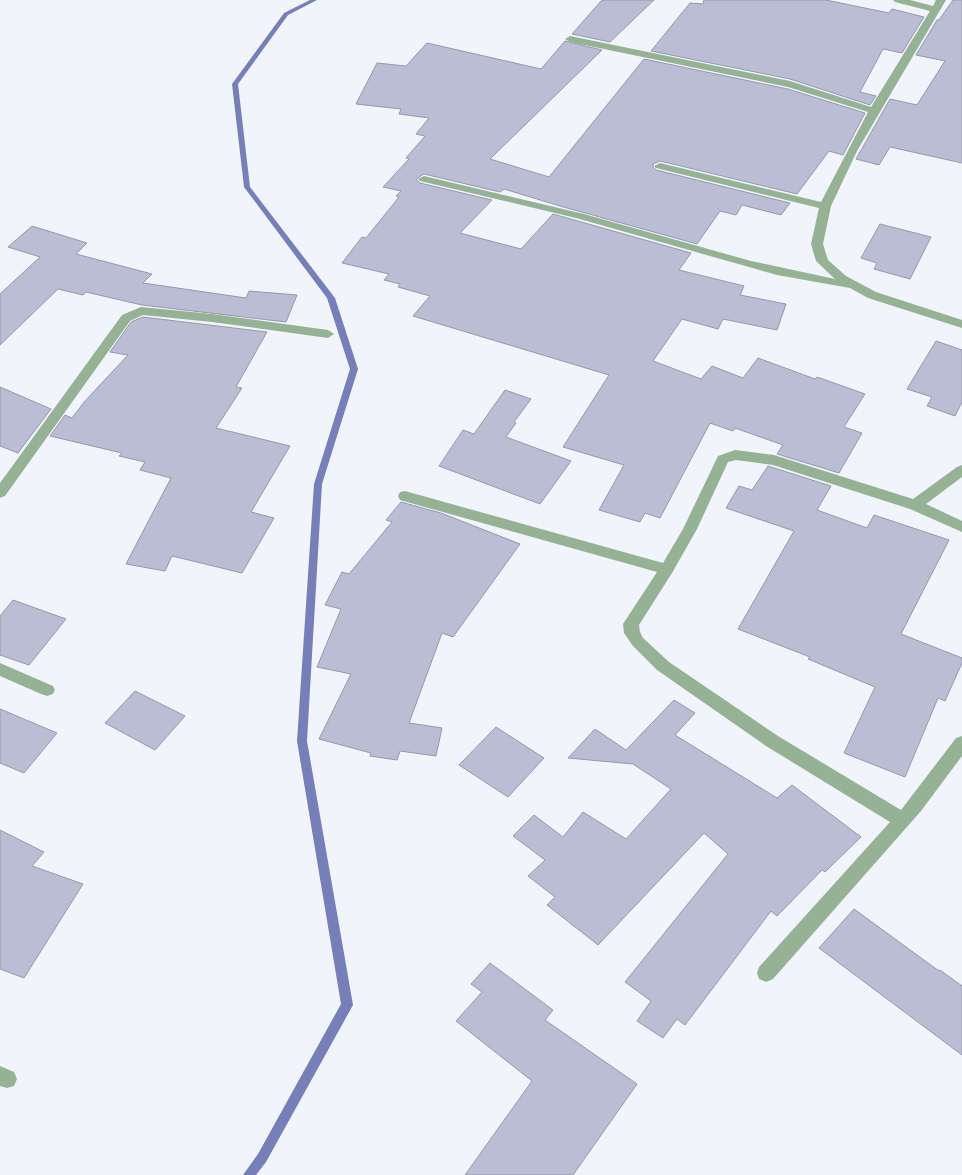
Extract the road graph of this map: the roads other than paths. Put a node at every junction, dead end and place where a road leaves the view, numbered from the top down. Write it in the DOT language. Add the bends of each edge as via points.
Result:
graph roads {
  1 [pos="898,0"];
  2 [pos="938,4"];
  3 [pos="570,39"];
  4 [pos="874,110"];
  5 [pos="660,166"];
  6 [pos="424,180"];
  7 [pos="824,206"];
  8 [pos="855,286"];
  9 [pos="962,324"];
  10 [pos="328,334"];
  11 [pos="962,470"];
  12 [pos="0,493"];
  13 [pos="405,496"];
  14 [pos="915,505"];
  15 [pos="962,527"];
  16 [pos="667,569"];
  17 [pos="0,669"];
  18 [pos="46,690"];
  19 [pos="962,743"];
  20 [pos="902,820"];
  21 [pos="766,973"];
  1 -- 2 [label="street"];
  2 -- 4 [label="street"];
  3 -- 4 [label="street" via="790,84"];
  4 -- 7 [label="street"];
  5 -- 7 [label="street"];
  6 -- 8 [label="street" via="580,216 776,272"];
  7 -- 8 [label="street" via="817,244 822,262"];
  8 -- 9 [label="street"];
  10 -- 12 [label="street" via="141,310 131,314"];
  11 -- 14 [label="street"];
  13 -- 16 [label="street"];
  14 -- 15 [label="street"];
  14 -- 16 [label="street" via="774,460 735,455 723,459 690,530"];
  16 -- 20 [label="street" via="631,624 638,642 663,666 772,741"];
  17 -- 18 [label="street"];
  19 -- 20 [label="street"];
  20 -- 21 [label="street"];
}
